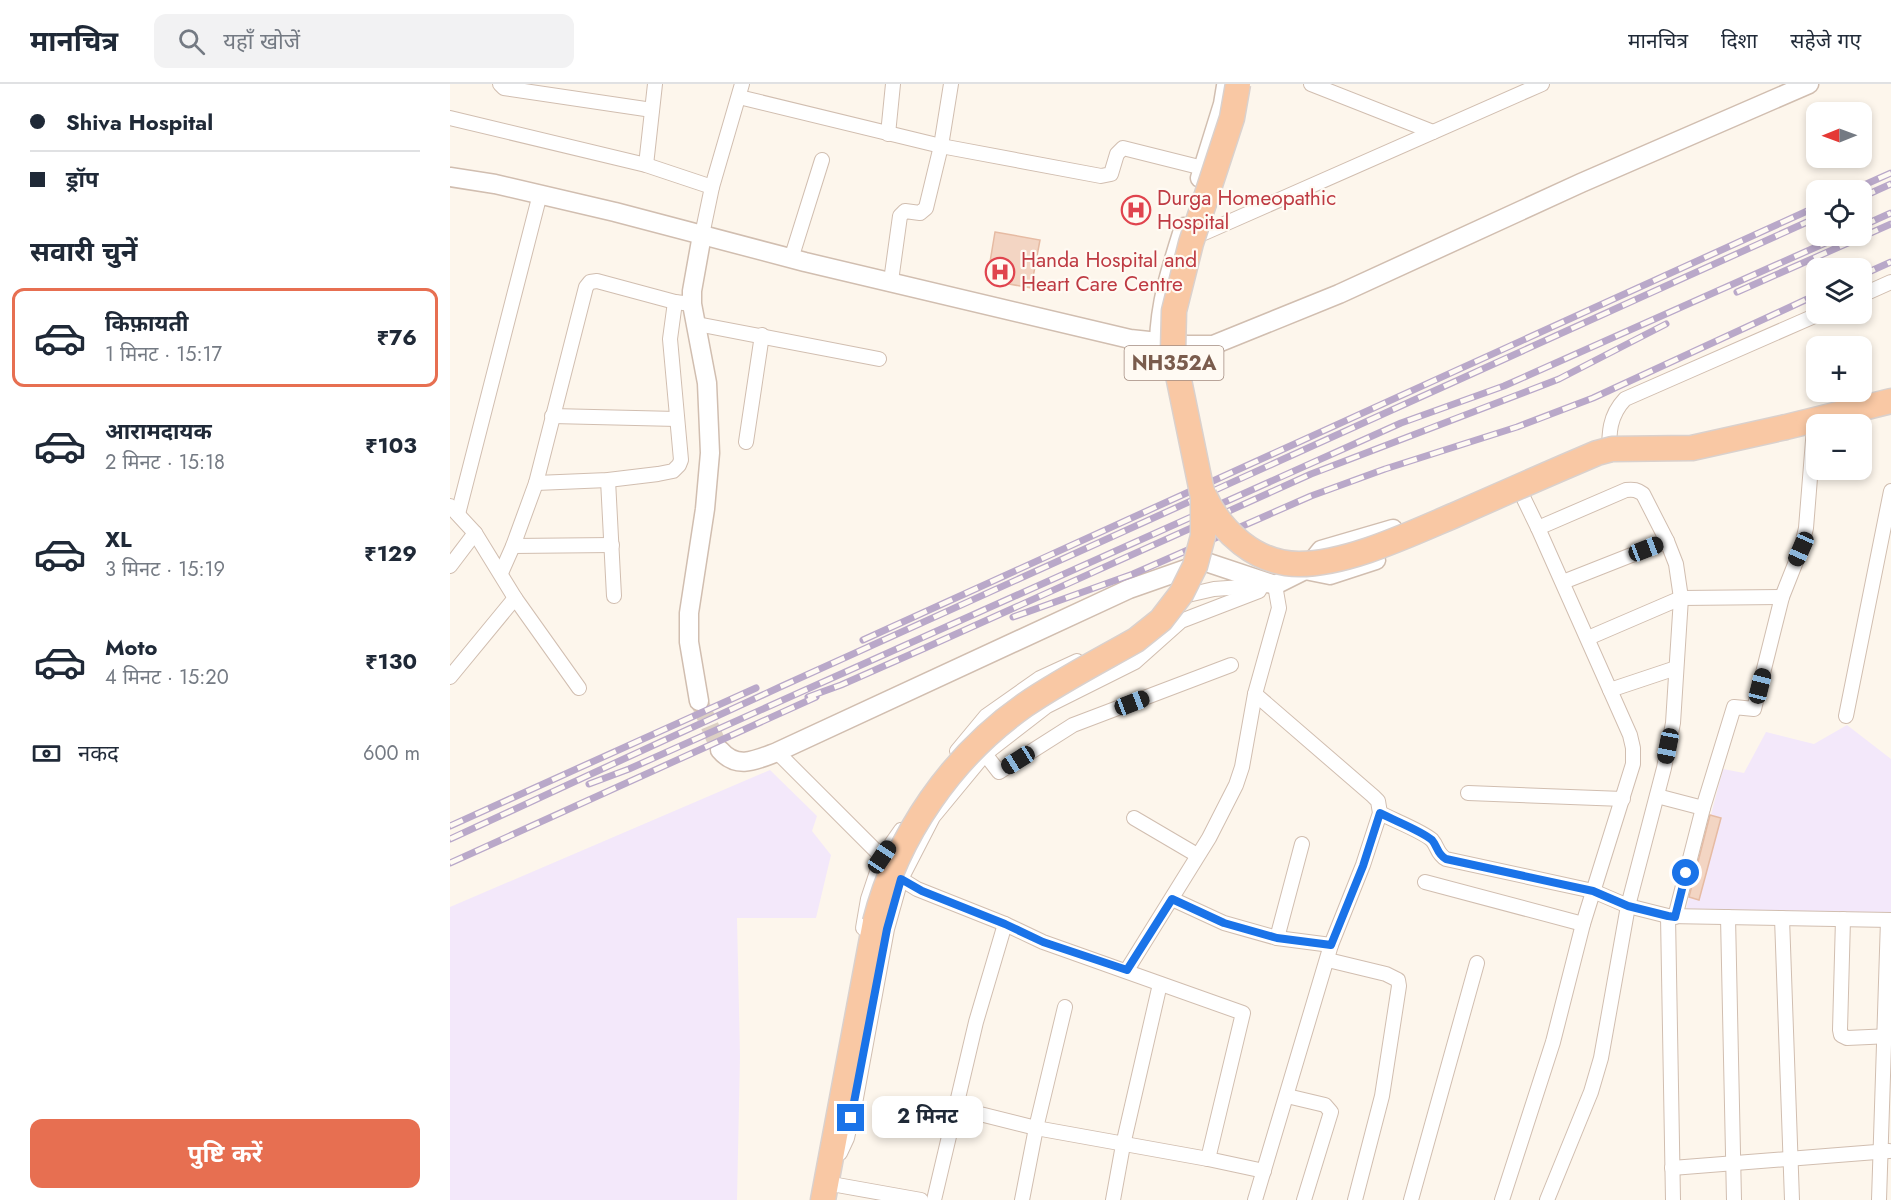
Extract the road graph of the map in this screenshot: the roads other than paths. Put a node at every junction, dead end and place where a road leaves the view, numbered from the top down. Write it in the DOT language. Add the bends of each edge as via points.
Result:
graph roads {
  1 [pos="500,84"];
  2 [pos="655,84"];
  3 [pos="893,84"];
  4 [pos="951,84"];
  5 [pos="1226,84"];
  6 [pos="1238,84"];
  7 [pos="1250,84"];
  8 [pos="1311,84"];
  9 [pos="1542,84"];
  10 [pos="1809,84"];
  11 [pos="741,91"];
  12 [pos="652,110"];
  13 [pos="450,118"];
  14 [pos="1433,132"];
  15 [pos="888,134"];
  16 [pos="941,146"];
  17 [pos="822,160"];
  18 [pos="646,165"];
  19 [pos="1203,168"];
  20 [pos="450,177"];
  21 [pos="712,187"];
  22 [pos="540,194"];
  23 [pos="1204,233"];
  24 [pos="702,235"];
  25 [pos="791,259"];
  26 [pos="891,282"];
  27 [pos="1891,282"];
  28 [pos="1872,291"];
  29 [pos="684,303"];
  30 [pos="1806,320"];
  31 [pos="697,324"];
  32 [pos="762,335"];
  33 [pos="1160,342"];
  34 [pos="1187,345"];
  35 [pos="879,359"];
  36 [pos="1891,401"];
  37 [pos="1864,414"];
  38 [pos="552,416"];
  39 [pos="677,419"];
  40 [pos="1806,429"];
  41 [pos="1609,438"];
  42 [pos="746,442"];
  43 [pos="1609,457"];
  44 [pos="608,480"];
  45 [pos="1812,480"];
  46 [pos="536,483"];
  47 [pos="1200,485"];
  48 [pos="1891,491"];
  49 [pos="1523,496"];
  50 [pos="454,510"];
  51 [pos="1538,528"];
  52 [pos="475,533"];
  53 [pos="1667,541"];
  54 [pos="612,545"];
  55 [pos="513,546"];
  56 [pos="450,566"];
  57 [pos="1305,570"];
  58 [pos="501,573"];
  59 [pos="1563,582"];
  60 [pos="1275,585"];
  61 [pos="614,596"];
  62 [pos="1782,597"];
  63 [pos="515,598"];
  64 [pos="1681,598"];
  65 [pos="1588,638"];
  66 [pos="1231,664"];
  67 [pos="1676,668"];
  68 [pos="450,677"];
  69 [pos="579,688"];
  70 [pos="1610,690"];
  71 [pos="1256,694"];
  72 [pos="699,701"];
  73 [pos="1846,716"];
  74 [pos="720,750"];
  75 [pos="777,752"];
  76 [pos="985,754"];
  77 [pos="1468,793"];
  78 [pos="1657,796"];
  79 [pos="1623,799"];
  80 [pos="1703,808"];
  81 [pos="1380,813"];
  82 [pos="1134,818"];
  83 [pos="1302,844"];
  84 [pos="1197,855"];
  85 [pos="882,857"];
  86 [pos="901,879"];
  87 [pos="1425,882"];
  88 [pos="1593,891"];
  89 [pos="1172,899"];
  90 [pos="1628,906"];
  91 [pos="1672,916"];
  92 [pos="1728,917"];
  93 [pos="1782,918"];
  94 [pos="1843,919"];
  95 [pos="1889,920"];
  96 [pos="1005,924"];
  97 [pos="1583,924"];
  98 [pos="1277,938"];
  99 [pos="1331,945"];
  100 [pos="1328,960"];
  101 [pos="1477,963"];
  102 [pos="1127,970"];
  103 [pos="1160,984"];
  104 [pos="1065,1007"];
  105 [pos="1888,1036"];
  106 [pos="1287,1096"];
  107 [pos="956,1108"];
  108 [pos="1036,1128"];
  109 [pos="1122,1145"];
  110 [pos="1886,1151"];
  111 [pos="1791,1158"];
  112 [pos="1208,1159"];
  113 [pos="1733,1162"];
  114 [pos="1672,1168"];
  115 [pos="1264,1171"];
  116 [pos="824,1192"];
  117 [pos="1550,1199"];
  118 [pos="921,1200"];
  119 [pos="934,1200"];
  120 [pos="1022,1200"];
  121 [pos="1113,1200"];
  122 [pos="1255,1200"];
  123 [pos="1304,1200"];
  124 [pos="1355,1200"];
  125 [pos="1411,1200"];
  126 [pos="1502,1200"];
  127 [pos="1673,1200"];
  128 [pos="1734,1200"];
  129 [pos="1792,1200"];
  130 [pos="1879,1200"];
  1 -- 12 [label="street" via="504,88"];
  2 -- 12 [label="street"];
  3 -- 15 [label="street"];
  4 -- 16 [label="street"];
  5 -- 19 [label="street"];
  6 -- 47 [label="highway, NH352A, bridge" via="1232,118 1173,311 1175,368"];
  7 -- 23 [label="street"];
  8 -- 14 [label="street"];
  9 -- 14 [label="street"];
  10 -- 34 [label="street" via="1339,294 1213,345"];
  11 -- 15 [label="street"];
  11 -- 21 [label="street"];
  12 -- 18 [label="street"];
  13 -- 18 [label="street"];
  14 -- 23 [label="street"];
  15 -- 16 [label="street"];
  16 -- 19 [label="street" via="1101,176 1111,174 1123,148"];
  16 -- 26 [label="street" via="926,208 920,213 905,211 900,216"];
  17 -- 25 [label="street"];
  18 -- 21 [label="street"];
  19 -- 33 [label="street" via="1165,289"];
  20 -- 22 [label="street"];
  21 -- 24 [label="street"];
  22 -- 24 [label="street"];
  22 -- 50 [label="street"];
  23 -- 34 [label="street" via="1186,299"];
  24 -- 25 [label="street"];
  24 -- 29 [label="street" via="692,291"];
  25 -- 26 [label="street"];
  26 -- 33 [label="street" via="1130,339"];
  27 -- 28 [label="street"];
  29 -- 31 [label="street"];
  29 -- 38 [label="street" via="590,282 584,291"];
  29 -- 39 [label="street" via="670,339"];
  30 -- 41 [label="street" via="1625,399 1610,421"];
  31 -- 32 [label="street"];
  31 -- 72 [label="street" via="710,414 705,509 689,613 689,642"];
  32 -- 35 [label="street"];
  32 -- 42 [label="street"];
  33 -- 34 [label="street"];
  36 -- 37 [label="street" via="1887,408"];
  36 -- 41 [label="street" via="1883,396 1684,440"];
  36 -- 47 [label="highway, bridge" via="1692,448 1612,449 1597,453 1388,544 1299,564 1261,555 1237,540 1217,519"];
  38 -- 39 [label="street"];
  38 -- 46 [label="street"];
  39 -- 44 [label="street" via="681,460 673,471"];
  40 -- 43 [label="street" via="1688,457"];
  41 -- 43 [label="street"];
  41 -- 57 [label="street" via="1392,529 1321,550"];
  43 -- 49 [label="street"];
  44 -- 46 [label="street"];
  44 -- 54 [label="street"];
  45 -- 62 [label="street" via="1801,549"];
  46 -- 55 [label="street"];
  47 -- 116 [label="highway, NH352A, bridge" via="1204,520 1200,551 1172,608 1136,640 1026,704 990,732 921,813 899,851 875,922"];
  48 -- 73 [label="street"];
  49 -- 51 [label="street"];
  49 -- 57 [label="street" via="1370,562 1330,575"];
  50 -- 52 [label="street"];
  51 -- 53 [label="street" via="1634,489 1642,494"];
  51 -- 59 [label="street"];
  52 -- 56 [label="street"];
  52 -- 58 [label="street"];
  53 -- 59 [label="street"];
  53 -- 64 [label="street" via="1676,564"];
  54 -- 55 [label="street"];
  54 -- 61 [label="street"];
  55 -- 58 [label="street"];
  57 -- 60 [label="street"];
  58 -- 63 [label="street"];
  59 -- 65 [label="street"];
  60 -- 71 [label="street" via="1279,608"];
  60 -- 75 [label="street" via="1206,562 1130,589"];
  60 -- 76 [label="street" via="1181,621 1135,662 1047,706"];
  60 -- 85 [label="street" via="1214,589 1172,598 1110,645 1040,678 986,716 943,768"];
  62 -- 64 [label="street"];
  62 -- 80 [label="street" via="1754,709 1734,707"];
  63 -- 68 [label="street"];
  63 -- 69 [label="street"];
  64 -- 65 [label="street"];
  64 -- 67 [label="street"];
  65 -- 70 [label="street"];
  66 -- 76 [label="street" via="1073,725 999,772"];
  67 -- 70 [label="street"];
  67 -- 78 [label="street" via="1673,723"];
  70 -- 79 [label="street" via="1633,748 1633,764"];
  71 -- 81 [label="street" via="1373,796"];
  71 -- 84 [label="street" via="1236,785"];
  74 -- 75 [label="street" via="735,762"];
  75 -- 85 [label="street"];
  76 -- 86 [label="street" via="933,817"];
  77 -- 79 [label="street"];
  78 -- 80 [label="street"];
  78 -- 90 [label="street"];
  79 -- 88 [label="street"];
  80 -- 91 [label="street"];
  81 -- 88 [label="street" via="1429,838 1446,859"];
  81 -- 99 [label="street"];
  82 -- 84 [label="street"];
  83 -- 98 [label="street"];
  84 -- 89 [label="street"];
  85 -- 116 [label="street" via="868,899 824,1134"];
  86 -- 96 [label="street"];
  86 -- 116 [label="street" via="887,929 847,1138"];
  87 -- 97 [label="street"];
  88 -- 90 [label="street"];
  88 -- 97 [label="street"];
  89 -- 98 [label="street" via="1224,923"];
  89 -- 102 [label="street"];
  90 -- 91 [label="street"];
  90 -- 117 [label="street" via="1601,1058"];
  91 -- 92 [label="street"];
  91 -- 114 [label="street"];
  92 -- 93 [label="street"];
  92 -- 113 [label="street"];
  93 -- 94 [label="street"];
  93 -- 111 [label="street"];
  94 -- 95 [label="street"];
  94 -- 105 [label="street" via="1841,1035"];
  95 -- 105 [label="street"];
  96 -- 102 [label="street" via="1043,942"];
  96 -- 107 [label="street"];
  97 -- 126 [label="street" via="1553,1042"];
  98 -- 99 [label="street"];
  99 -- 100 [label="street"];
  100 -- 106 [label="street"];
  100 -- 124 [label="street" via="1386,974 1398,980 1399,986 1382,1096"];
  101 -- 125 [label="street"];
  102 -- 103 [label="street"];
  103 -- 109 [label="street"];
  103 -- 112 [label="street" via="1243,1013"];
  104 -- 108 [label="street"];
  105 -- 110 [label="street"];
  106 -- 115 [label="street"];
  106 -- 123 [label="street" via="1325,1105 1331,1112"];
  107 -- 108 [label="street"];
  107 -- 119 [label="street"];
  108 -- 109 [label="street"];
  108 -- 120 [label="street"];
  109 -- 112 [label="street"];
  109 -- 121 [label="street"];
  110 -- 111 [label="street"];
  110 -- 130 [label="street"];
  111 -- 113 [label="street"];
  111 -- 129 [label="street"];
  112 -- 115 [label="street"];
  113 -- 114 [label="street"];
  113 -- 128 [label="street"];
  114 -- 127 [label="street"];
  115 -- 122 [label="street"];
  116 -- 118 [label="street"];
}
